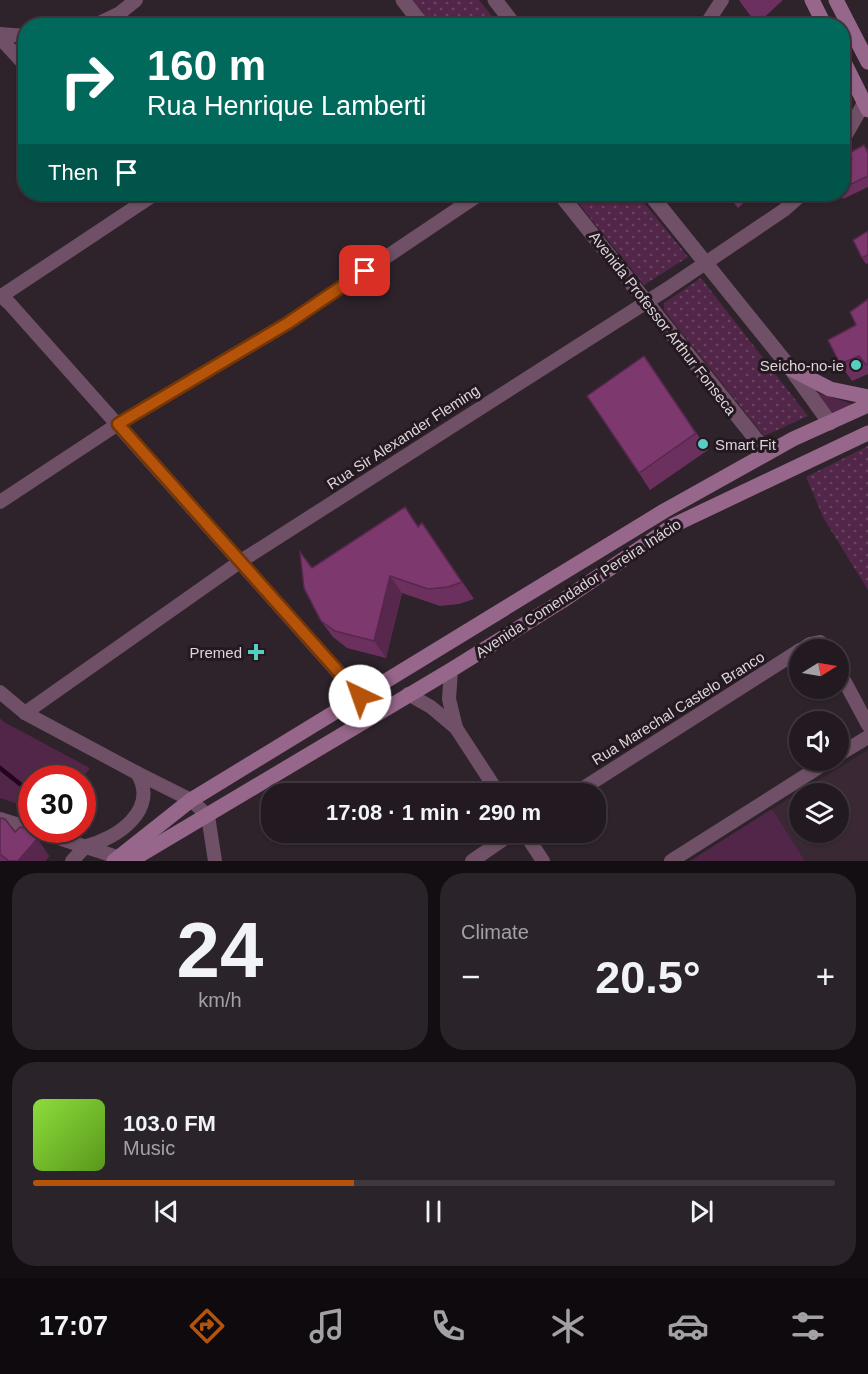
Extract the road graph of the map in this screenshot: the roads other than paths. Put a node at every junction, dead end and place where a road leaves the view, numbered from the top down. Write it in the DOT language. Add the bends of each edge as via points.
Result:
graph roads {
  1 [pos="136,0"];
  2 [pos="403,0"];
  3 [pos="495,0"];
  4 [pos="722,0"];
  5 [pos="812,0"];
  6 [pos="836,0"];
  7 [pos="110,18"];
  8 [pos="415,18"];
  9 [pos="509,18"];
  10 [pos="710,18"];
  11 [pos="821,18"];
  12 [pos="845,18"];
  13 [pos="850,27"];
  14 [pos="0,36"];
  15 [pos="18,36"];
  16 [pos="18,57"];
  17 [pos="868,62"];
  18 [pos="850,74"];
  19 [pos="866,107"];
  20 [pos="850,130"];
  21 [pos="138,201"];
  22 [pos="470,201"];
  23 [pos="566,201"];
  24 [pos="656,201"];
  25 [pos="794,201"];
  26 [pos="706,261"];
  27 [pos="0,296"];
  28 [pos="646,301"];
  29 [pos="791,369"];
  30 [pos="868,398"];
  31 [pos="868,405"];
  32 [pos="830,423"];
  33 [pos="118,424"];
  34 [pos="868,434"];
  35 [pos="823,452"];
  36 [pos="767,453"];
  37 [pos="795,466"];
  38 [pos="0,501"];
  39 [pos="241,561"];
  40 [pos="432,653"];
  41 [pos="789,657"];
  42 [pos="451,670"];
  43 [pos="415,690"];
  44 [pos="849,690"];
  45 [pos="0,692"];
  46 [pos="360,696"];
  47 [pos="25,713"];
  48 [pos="868,725"];
  49 [pos="456,728"];
  50 [pos="868,737"];
  51 [pos="849,748"];
  52 [pos="814,771"];
  53 [pos="137,773"];
  54 [pos="492,783"];
  55 [pos="591,783"];
  56 [pos="191,800"];
  57 [pos="207,816"];
  58 [pos="0,819"];
  59 [pos="18,824"];
  60 [pos="77,843"];
  61 [pos="498,843"];
  62 [pos="532,843"];
  63 [pos="86,846"];
  64 [pos="123,860"];
  65 [pos="72,861"];
  66 [pos="215,861"];
  67 [pos="472,861"];
  68 [pos="543,861"];
  69 [pos="671,861"];
  1 -- 7 [label="street"];
  2 -- 8 [label="street"];
  3 -- 9 [label="street"];
  4 -- 10 [label="street"];
  5 -- 11 [label="main road"];
  6 -- 12 [label="main road"];
  13 -- 17 [label="main road"];
  14 -- 15 [label="street"];
  14 -- 16 [label="street"];
  18 -- 19 [label="main road"];
  19 -- 20 [label="street"];
  21 -- 27 [label="street"];
  22 -- 33 [label="street" via="288,323"];
  23 -- 28 [label="street, Avenida Professor Arthur Fonseca"];
  24 -- 26 [label="street"];
  25 -- 26 [label="street, Rua Sir Alexander Fleming"];
  26 -- 28 [label="street, Rua Sir Alexander Fleming"];
  26 -- 29 [label="street"];
  27 -- 33 [label="street"];
  28 -- 36 [label="street, Avenida Professor Arthur Fonseca"];
  28 -- 39 [label="street, Rua Sir Alexander Fleming"];
  29 -- 30 [label="main road" via="830,389"];
  29 -- 32 [label="street"];
  31 -- 32 [label="main road, Avenida Comendador Pereira Inácio"];
  32 -- 35 [label="main road"];
  32 -- 36 [label="main road, Avenida Comendador Pereira Inácio"];
  33 -- 38 [label="street"];
  33 -- 39 [label="street"];
  34 -- 35 [label="main road, Avenida Comendador Pereira Inácio"];
  35 -- 37 [label="main road, Avenida Comendador Pereira Inácio"];
  36 -- 37 [label="main road"];
  36 -- 40 [label="main road, Avenida Comendador Pereira Inácio"];
  37 -- 42 [label="main road, Avenida Comendador Pereira Inácio" via="674,525"];
  39 -- 46 [label="street"];
  39 -- 47 [label="street, Rua Sir Alexander Fleming"];
  40 -- 43 [label="main road"];
  40 -- 46 [label="main road, Avenida Comendador Pereira Inácio"];
  41 -- 55 [label="street, Rua Marechal Castelo Branco"];
  42 -- 43 [label="main road, Avenida Comendador Pereira Inácio"];
  42 -- 49 [label="street" via="449,699"];
  43 -- 49 [label="street"];
  43 -- 57 [label="main road, Avenida Comendador Pereira Inácio"];
  44 -- 48 [label="street"];
  45 -- 47 [label="street"];
  46 -- 56 [label="main road, Avenida Comendador Pereira Inácio"];
  47 -- 53 [label="street"];
  49 -- 54 [label="street"];
  50 -- 51 [label="street"];
  52 -- 69 [label="street"];
  53 -- 56 [label="street"];
  53 -- 63 [label="street" via="144,792 130,823 110,838"];
  56 -- 57 [label="street"];
  56 -- 64 [label="main road, Avenida Comendador Pereira Inácio"];
  57 -- 64 [label="main road, Avenida Comendador Pereira Inácio"];
  57 -- 66 [label="street"];
  58 -- 59 [label="street"];
  60 -- 63 [label="street"];
  61 -- 67 [label="street"];
  62 -- 68 [label="street"];
  63 -- 64 [label="street"];
  63 -- 65 [label="street"];
}
